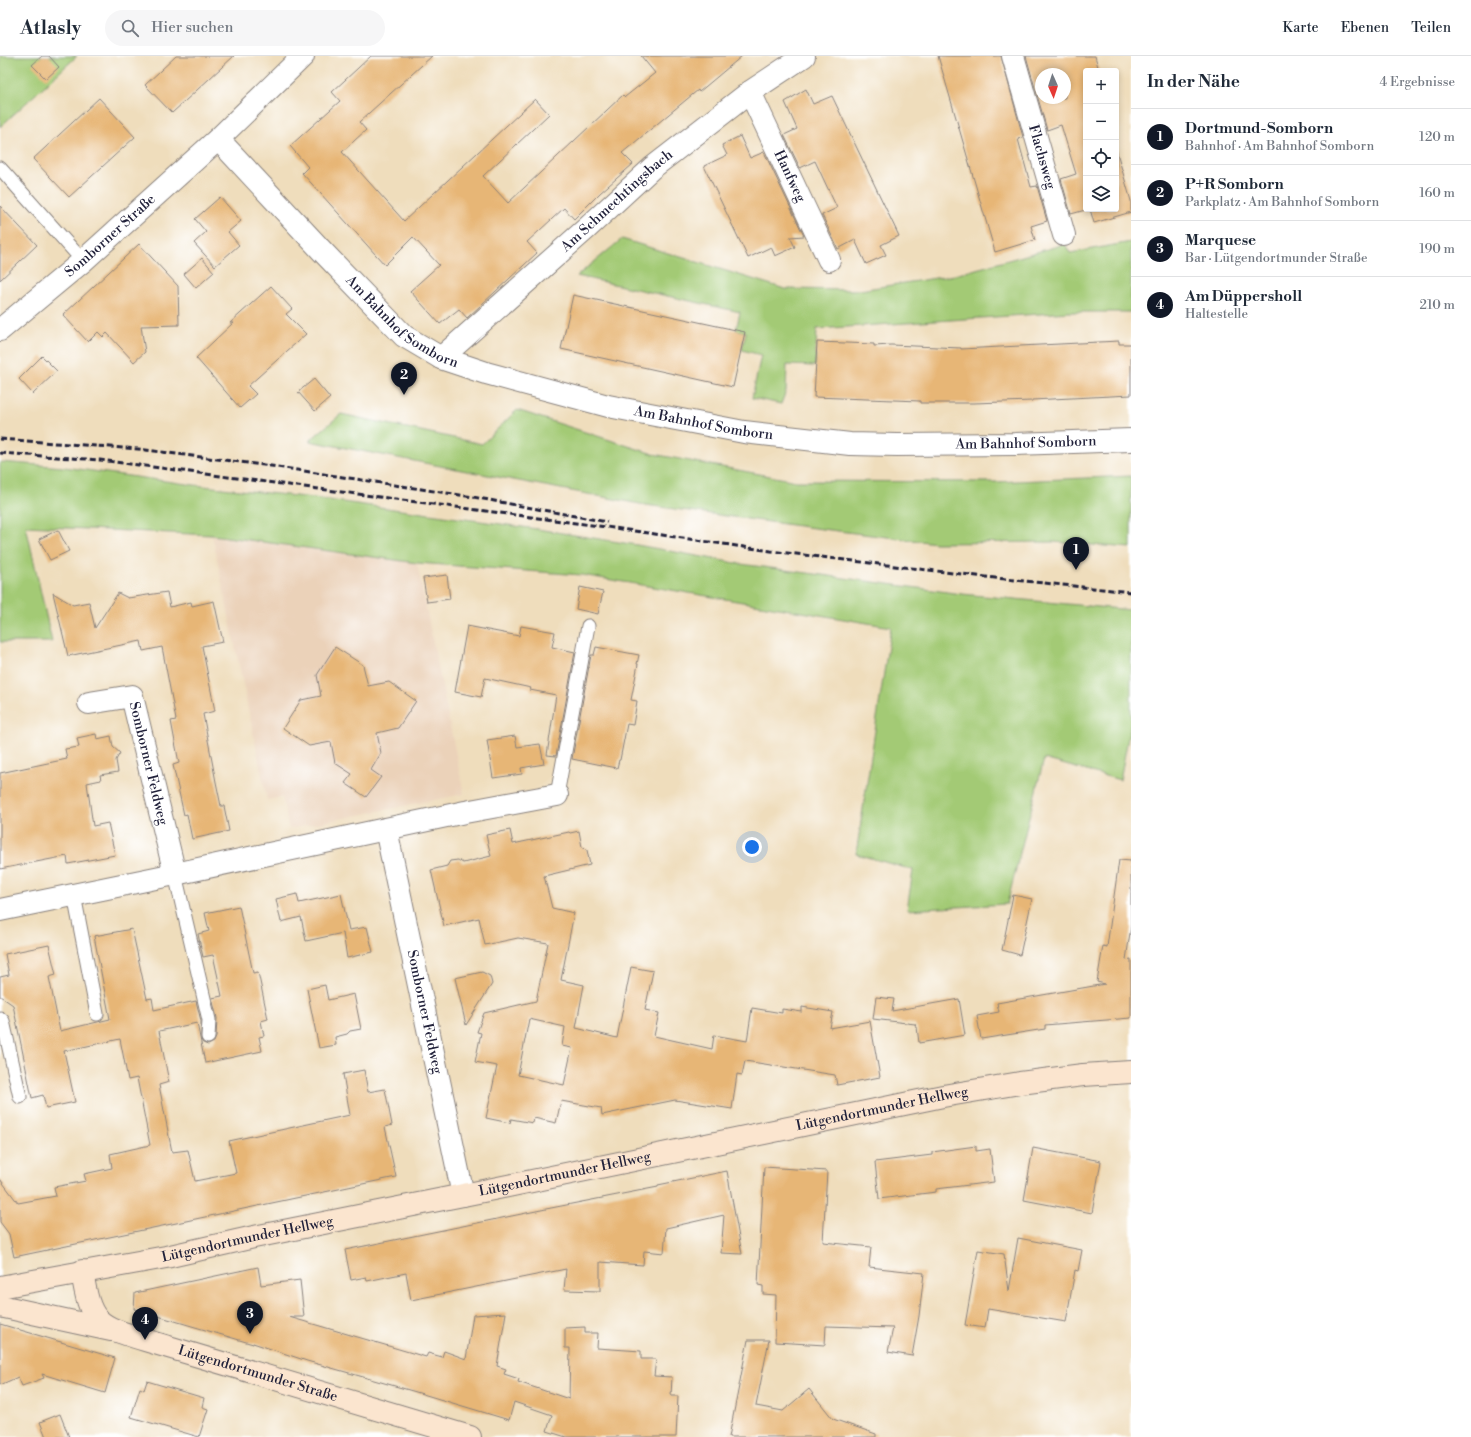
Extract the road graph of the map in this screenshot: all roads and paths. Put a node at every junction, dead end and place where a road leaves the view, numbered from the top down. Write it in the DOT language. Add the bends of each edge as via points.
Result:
graph roads {
  1 [pos="303,56"];
  2 [pos="804,56"];
  3 [pos="1013,56"];
  4 [pos="750,92"];
  5 [pos="218,139"];
  6 [pos="0,168"];
  7 [pos="1064,235"];
  8 [pos="829,260"];
  9 [pos="83,261"];
  10 [pos="0,330"];
  11 [pos="441,358"];
  12 [pos="1131,440"];
  13 [pos="588,626"];
  14 [pos="89,703"];
  15 [pos="557,795"];
  16 [pos="386,829"];
  17 [pos="175,874"];
  18 [pos="74,895"];
  19 [pos="0,910"];
  20 [pos="97,1014"];
  21 [pos="0,1018"];
  22 [pos="208,1037"];
  23 [pos="1131,1072"];
  24 [pos="20,1097"];
  25 [pos="463,1196"];
  26 [pos="82,1271"];
  27 [pos="0,1287"];
  28 [pos="0,1306"];
  29 [pos="118,1331"];
  30 [pos="470,1437"];
  1 -- 5 [label="street, Somborner Straße"];
  2 -- 4 [label="street, Am Schmechtingsbach"];
  3 -- 7 [label="street, Flachsweg"];
  4 -- 8 [label="street, Hanfweg"];
  4 -- 11 [label="street, Am Schmechtingsbach" via="652,168"];
  5 -- 9 [label="street, Somborner Straße"];
  5 -- 11 [label="street, Am Bahnhof Somborn" via="404,336"];
  6 -- 9 [label="lane"];
  9 -- 10 [label="street, Somborner Straße"];
  11 -- 12 [label="street, Am Bahnhof Somborn" via="608,406 744,432 850,444 897,445"];
  13 -- 15 [label="lane"];
  14 -- 17 [label="street, Somborner Feldweg" via="132,696"];
  15 -- 16 [label="street"];
  16 -- 17 [label="street"];
  16 -- 25 [label="street, Somborner Feldweg"];
  17 -- 18 [label="street"];
  17 -- 22 [label="lane" via="209,1020"];
  18 -- 19 [label="street"];
  18 -- 20 [label="lane"];
  21 -- 24 [label="lane" via="3,1021"];
  23 -- 25 [label="main road, Lütgendortmunder Hellweg" via="1020,1083 943,1096"];
  25 -- 26 [label="main road, Lütgendortmunder Hellweg" via="166,1257"];
  26 -- 27 [label="main road, Lütgendortmunder Hellweg"];
  26 -- 29 [label="main road, Lütgendortmunder Straße" via="86,1296 92,1312 107,1327"];
  28 -- 29 [label="main road"];
  29 -- 30 [label="main road, Lütgendortmunder Straße"];
}
